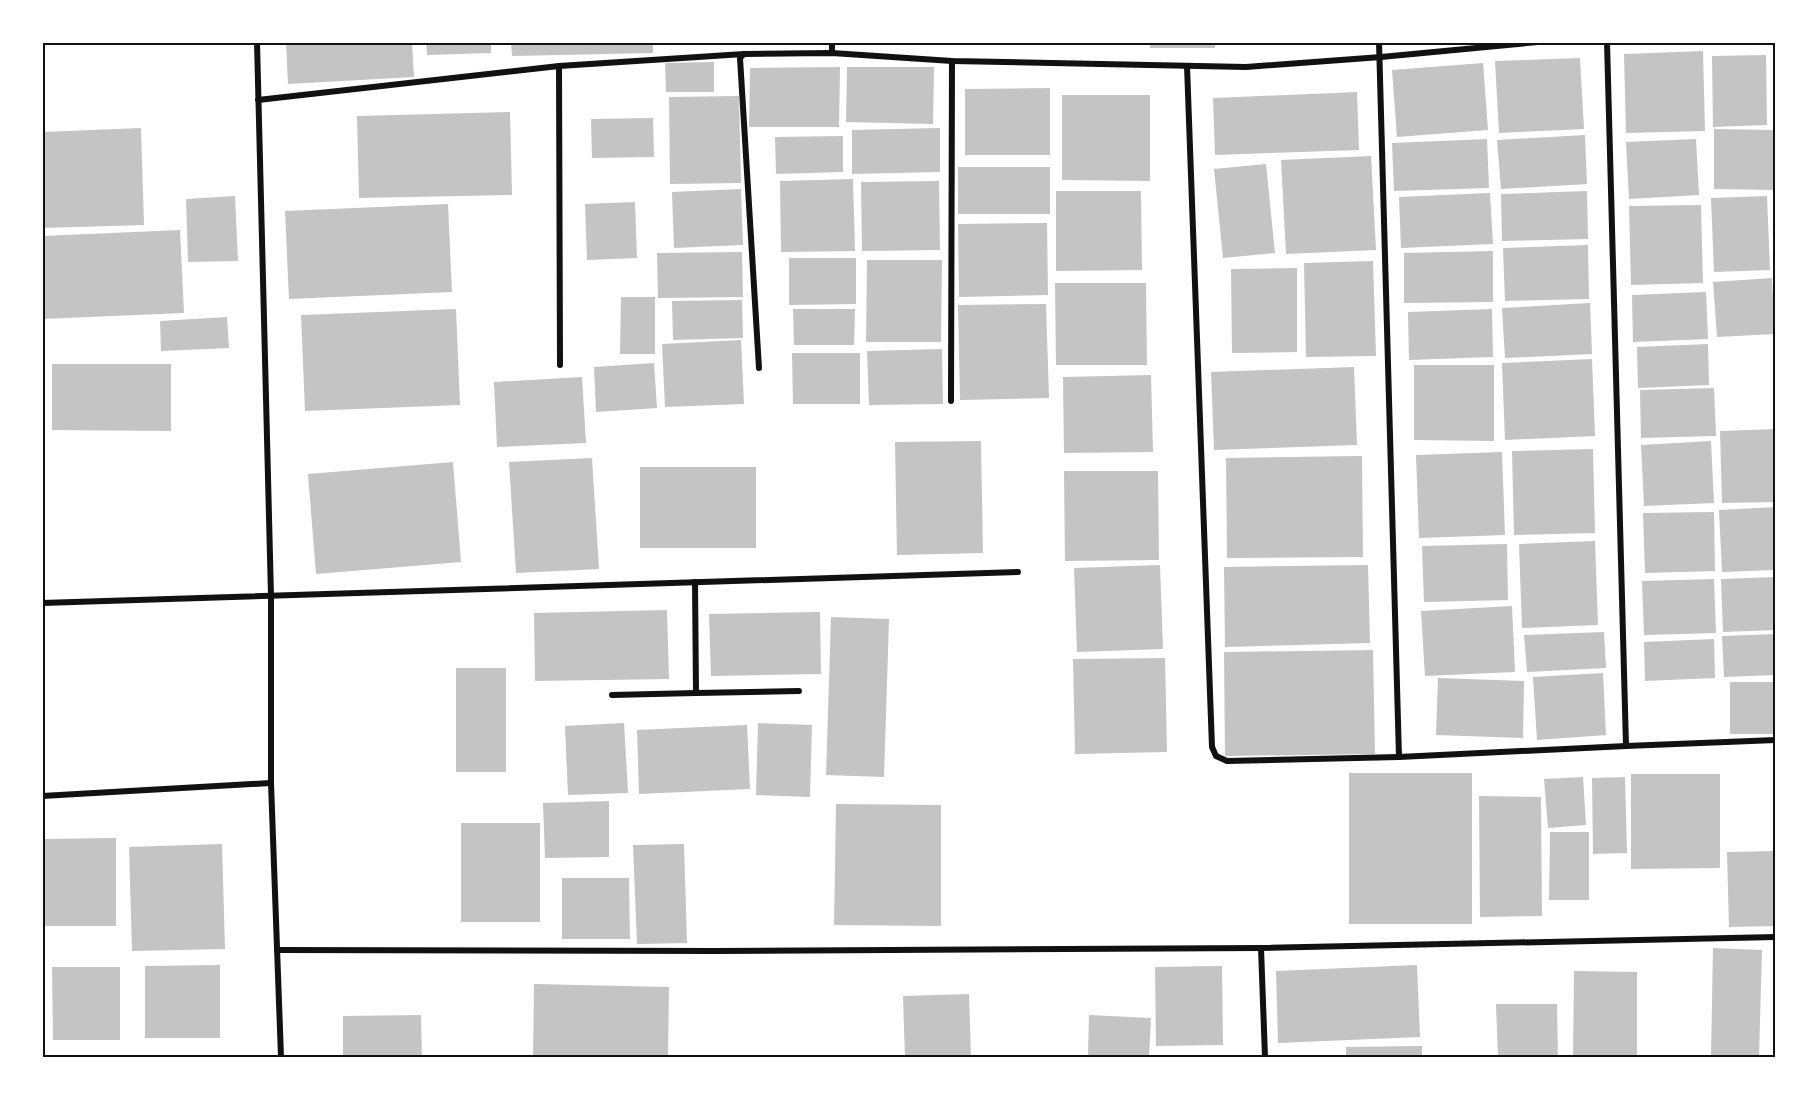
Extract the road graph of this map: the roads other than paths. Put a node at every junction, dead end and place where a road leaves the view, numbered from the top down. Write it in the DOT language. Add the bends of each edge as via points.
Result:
graph roads {
  1 [pos="257,42"];
  2 [pos="832,42"];
  3 [pos="1379,42"];
  4 [pos="1538,42"];
  5 [pos="1607,42"];
  6 [pos="832,53"];
  7 [pos="744,54"];
  8 [pos="1381,57"];
  9 [pos="952,61"];
  10 [pos="559,66"];
  11 [pos="1187,66"];
  12 [pos="258,100"];
  13 [pos="560,365"];
  14 [pos="759,368"];
  15 [pos="951,401"];
  16 [pos="1018,572"];
  17 [pos="695,582"];
  18 [pos="272,596"];
  19 [pos="42,603"];
  20 [pos="799,691"];
  21 [pos="696,693"];
  22 [pos="612,695"];
  23 [pos="1776,740"];
  24 [pos="1626,746"];
  25 [pos="1399,757"];
  26 [pos="272,783"];
  27 [pos="42,796"];
  28 [pos="1776,937"];
  29 [pos="1261,948"];
  30 [pos="277,950"];
  31 [pos="281,1057"];
  32 [pos="1265,1057"];
  1 -- 12 [label="street"];
  2 -- 6 [label="street"];
  3 -- 8 [label="street"];
  4 -- 8 [label="street"];
  5 -- 24 [label="street"];
  6 -- 7 [label="street"];
  6 -- 9 [label="street"];
  7 -- 10 [label="street"];
  7 -- 14 [label="street" via="740,58"];
  8 -- 11 [label="street" via="1246,67"];
  8 -- 25 [label="street"];
  9 -- 11 [label="street"];
  9 -- 15 [label="street"];
  10 -- 12 [label="street"];
  10 -- 13 [label="street"];
  11 -- 25 [label="street" via="1212,747 1216,756 1227,761"];
  12 -- 18 [label="street"];
  16 -- 17 [label="street"];
  17 -- 18 [label="street"];
  17 -- 21 [label="street"];
  18 -- 19 [label="street"];
  18 -- 26 [label="street"];
  20 -- 21 [label="street"];
  21 -- 22 [label="street"];
  23 -- 24 [label="street"];
  24 -- 25 [label="street"];
  26 -- 27 [label="street"];
  26 -- 30 [label="street"];
  28 -- 29 [label="street"];
  29 -- 30 [label="street"];
  29 -- 32 [label="street"];
  30 -- 31 [label="street"];
}
